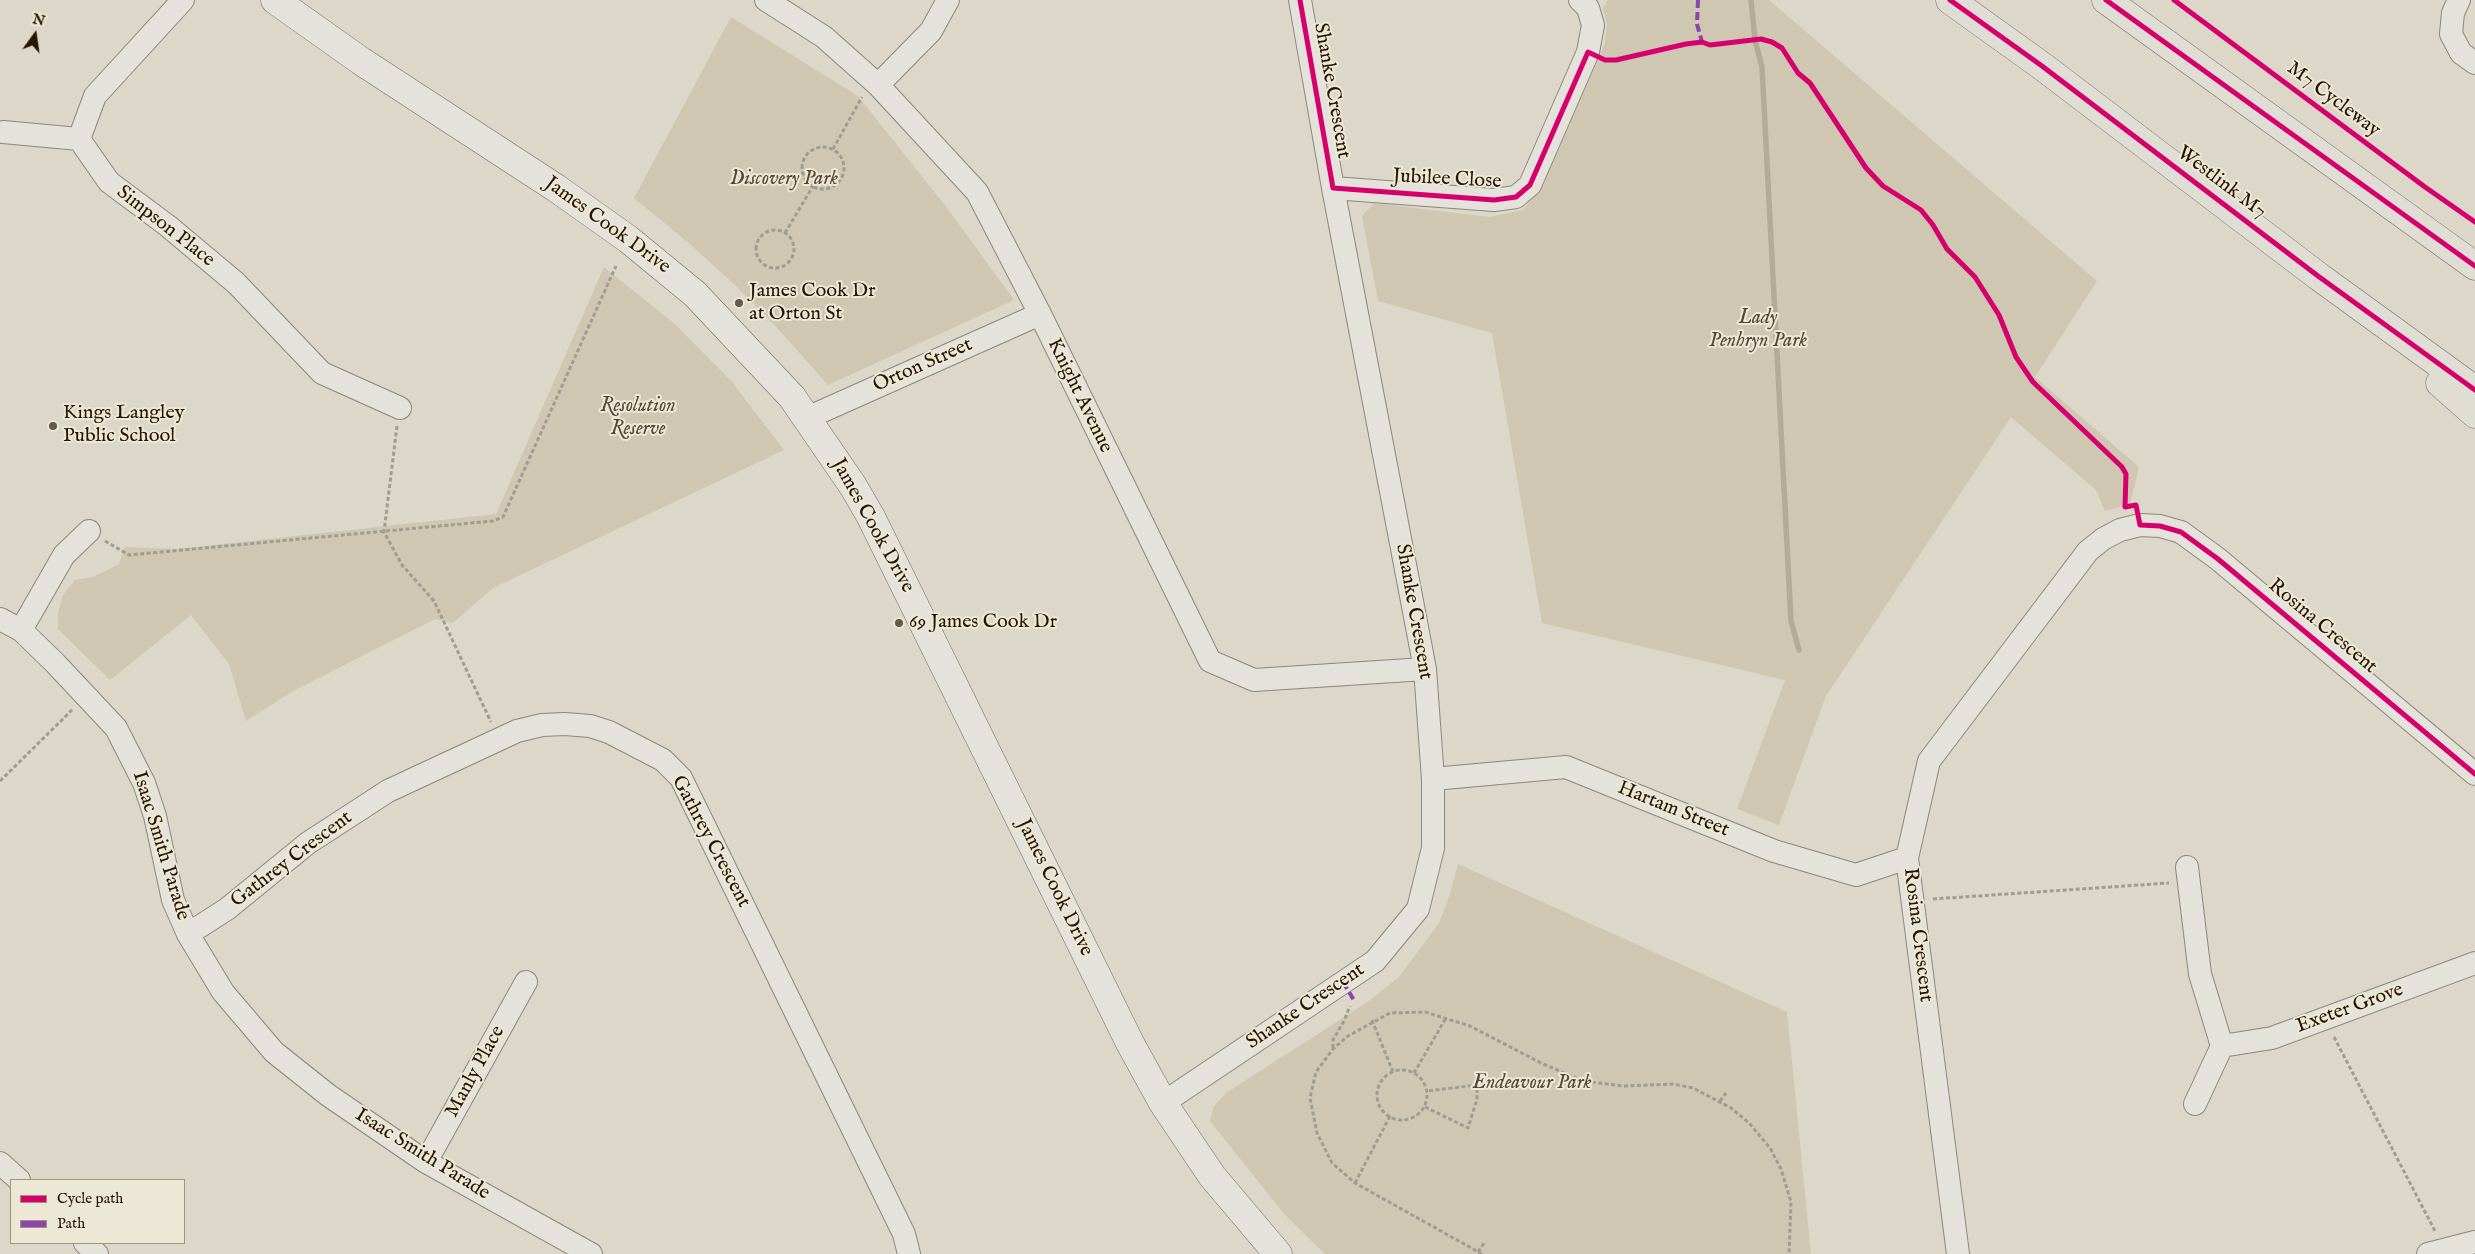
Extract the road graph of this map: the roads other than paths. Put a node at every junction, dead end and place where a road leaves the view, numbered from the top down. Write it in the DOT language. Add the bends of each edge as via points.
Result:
graph roads {
  1 [pos="183,0"];
  2 [pos="275,0"];
  3 [pos="766,0"];
  4 [pos="948,0"];
  5 [pos="1300,0"];
  6 [pos="1580,0"];
  7 [pos="1950,0"];
  8 [pos="2106,0"];
  9 [pos="2459,0"];
  10 [pos="2475,63"];
  11 [pos="875,82"];
  12 [pos="3,132"];
  13 [pos="79,139"];
  14 [pos="1333,188"];
  15 [pos="2475,266"];
  16 [pos="2318,276"];
  17 [pos="1040,314"];
  18 [pos="2475,390"];
  19 [pos="400,408"];
  20 [pos="2475,414"];
  21 [pos="807,418"];
  22 [pos="89,531"];
  23 [pos="0,619"];
  24 [pos="21,630"];
  25 [pos="1425,669"];
  26 [pos="2475,774"];
  27 [pos="1433,779"];
  28 [pos="1907,858"];
  29 [pos="2187,867"];
  30 [pos="188,934"];
  31 [pos="2475,962"];
  32 [pos="526,982"];
  33 [pos="2222,1046"];
  34 [pos="1163,1103"];
  35 [pos="2195,1104"];
  36 [pos="426,1162"];
  37 [pos="0,1163"];
  38 [pos="18,1179"];
  39 [pos="2475,1242"];
  40 [pos="86,1244"];
  41 [pos="2436,1252"];
  42 [pos="97,1254"];
  43 [pos="591,1254"];
  44 [pos="909,1254"];
  45 [pos="1278,1254"];
  46 [pos="1958,1254"];
  1 -- 13 [label="street" via="95,96"];
  2 -- 21 [label="street, James Cook Drive" via="636,245 723,321"];
  3 -- 11 [label="street, Knight Avenue" via="824,37"];
  4 -- 11 [label="street" via="930,31"];
  5 -- 14 [label="street, Shanke Crescent"];
  6 -- 14 [label="street, Jubilee Close" via="1588,8 1594,25 1588,52 1530,186 1516,197 1494,200"];
  7 -- 16 [label="highway, Westlink M7"];
  8 -- 15 [label="highway"];
  9 -- 10 [label="street" via="2453,13 2451,34 2461,53"];
  11 -- 17 [label="street, Knight Avenue" via="977,192"];
  12 -- 13 [label="street"];
  13 -- 19 [label="street, Simpson Place" via="109,182 236,283 322,373"];
  14 -- 25 [label="street, Shanke Crescent"];
  16 -- 18 [label="highway, Westlink M7"];
  16 -- 20 [label="highway"];
  17 -- 21 [label="street, Orton Street"];
  17 -- 25 [label="street, Knight Avenue" via="1210,662 1254,680"];
  21 -- 34 [label="street, James Cook Drive" via="871,517 1130,1044"];
  22 -- 24 [label="street" via="64,555"];
  23 -- 24 [label="street, Isaac Smith Parade"];
  24 -- 30 [label="street, Isaac Smith Parade" via="116,728 144,783 155,816 173,900"];
  25 -- 27 [label="street, Shanke Crescent"];
  26 -- 28 [label="street, Rosina Crescent" via="2218,559 2181,532 2140,525 2120,530 2088,551 1929,761"];
  27 -- 28 [label="street, Hartam Street" via="1566,767 1774,851 1856,875"];
  27 -- 34 [label="street, Shanke Crescent" via="1433,848 1418,909 1375,961"];
  28 -- 46 [label="street, Rosina Crescent"];
  29 -- 33 [label="street" via="2200,974"];
  30 -- 36 [label="street, Isaac Smith Parade" via="224,992 274,1052 328,1095"];
  30 -- 44 [label="street, Gathrey Crescent" via="227,909 308,842 388,791 517,731 566,724 610,732 663,760 681,778 904,1234"];
  31 -- 33 [label="street, Exeter Grove" via="2272,1038"];
  32 -- 36 [label="street, Manly Place"];
  33 -- 35 [label="street"];
  34 -- 45 [label="street, James Cook Drive" via="1212,1176"];
  36 -- 43 [label="street, Isaac Smith Parade"];
  37 -- 38 [label="street"];
  39 -- 41 [label="street"];
  40 -- 42 [label="street"];
}
